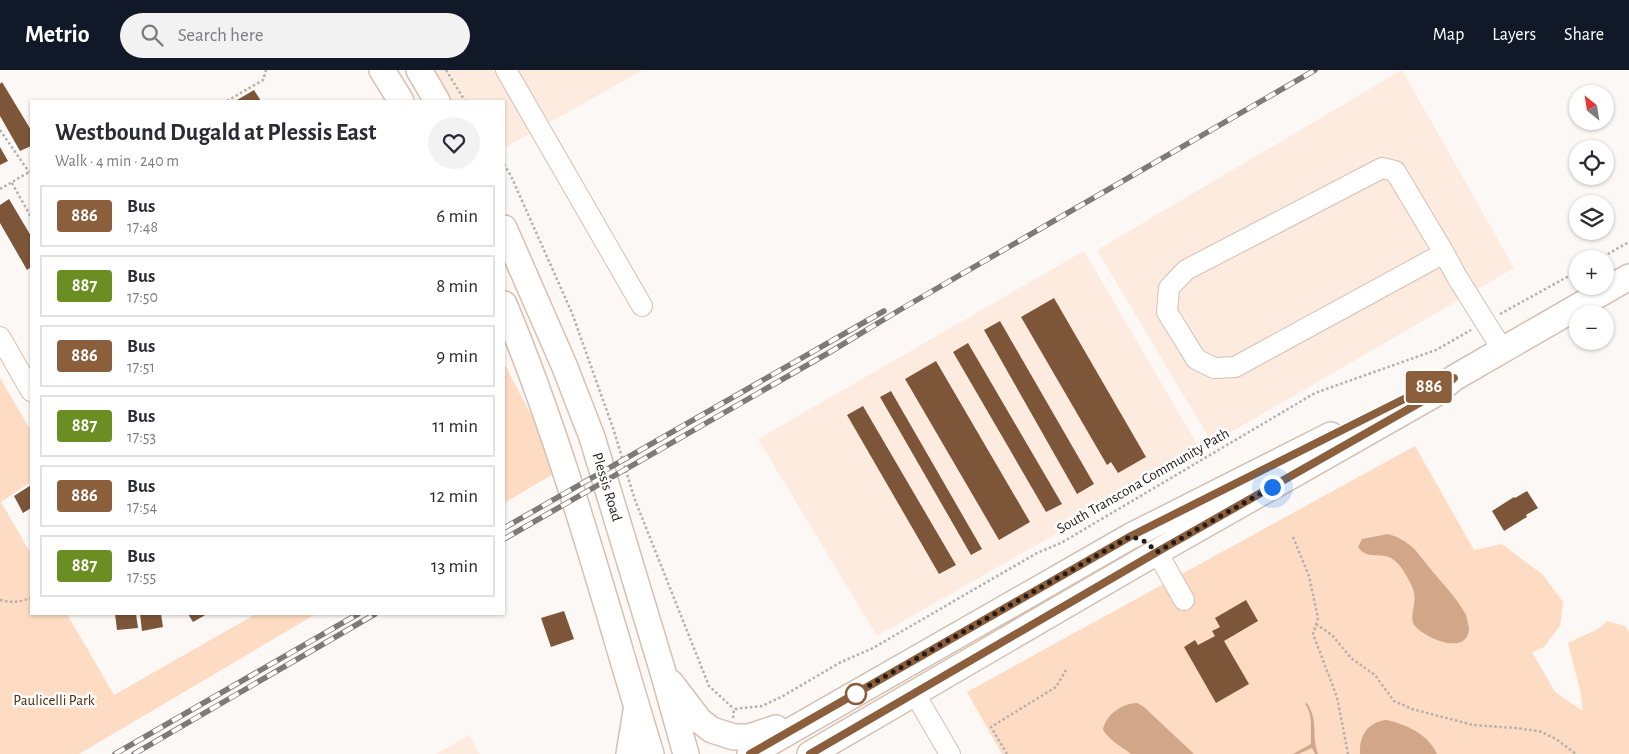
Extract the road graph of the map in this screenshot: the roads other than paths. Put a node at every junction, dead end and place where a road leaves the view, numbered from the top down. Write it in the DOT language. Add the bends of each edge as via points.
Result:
graph roads {
  1 [pos="382,70"];
  2 [pos="419,70"];
  3 [pos="506,70"];
  4 [pos="399,100"];
  5 [pos="436,100"];
  6 [pos="505,230"];
  7 [pos="1444,253"];
  8 [pos="1629,277"];
  9 [pos="505,306"];
  10 [pos="642,306"];
  11 [pos="0,337"];
  12 [pos="1502,349"];
  13 [pos="1454,378"];
  14 [pos="30,389"];
  15 [pos="1131,536"];
  16 [pos="1157,552"];
  17 [pos="1184,600"];
  18 [pos="901,667"];
  19 [pos="663,672"];
  20 [pos="915,694"];
  21 [pos="636,706"];
  22 [pos="817,716"];
  23 [pos="629,754"];
  24 [pos="651,754"];
  25 [pos="686,754"];
  26 [pos="750,754"];
  27 [pos="810,754"];
  28 [pos="950,754"];
  1 -- 4 [label="main road"];
  2 -- 5 [label="main road"];
  3 -- 10 [label="street"];
  6 -- 19 [label="main road, Plessis Road" via="592,437"];
  7 -- 7 [label="street" via="1395,171 1382,168 1186,270 1169,288 1167,312 1196,359 1214,368 1235,367"];
  7 -- 12 [label="street"];
  8 -- 12 [label="main road"];
  9 -- 21 [label="main road" via="548,421"];
  11 -- 14 [label="street"];
  12 -- 13 [label="main road"];
  13 -- 15 [label="main road" via="1430,386"];
  13 -- 16 [label="main road" via="1435,394"];
  15 -- 16 [label="main road" via="1146,542"];
  15 -- 18 [label="main road"];
  16 -- 17 [label="street"];
  16 -- 20 [label="main road"];
  18 -- 20 [label="main road"];
  18 -- 22 [label="main road"];
  19 -- 22 [label="main road" via="700,721 712,730 734,737 749,737"];
  19 -- 25 [label="main road, Plessis Road"];
  20 -- 27 [label="main road"];
  20 -- 28 [label="street"];
  21 -- 23 [label="main road"];
  21 -- 24 [label="main road"];
  22 -- 26 [label="main road"];
}
